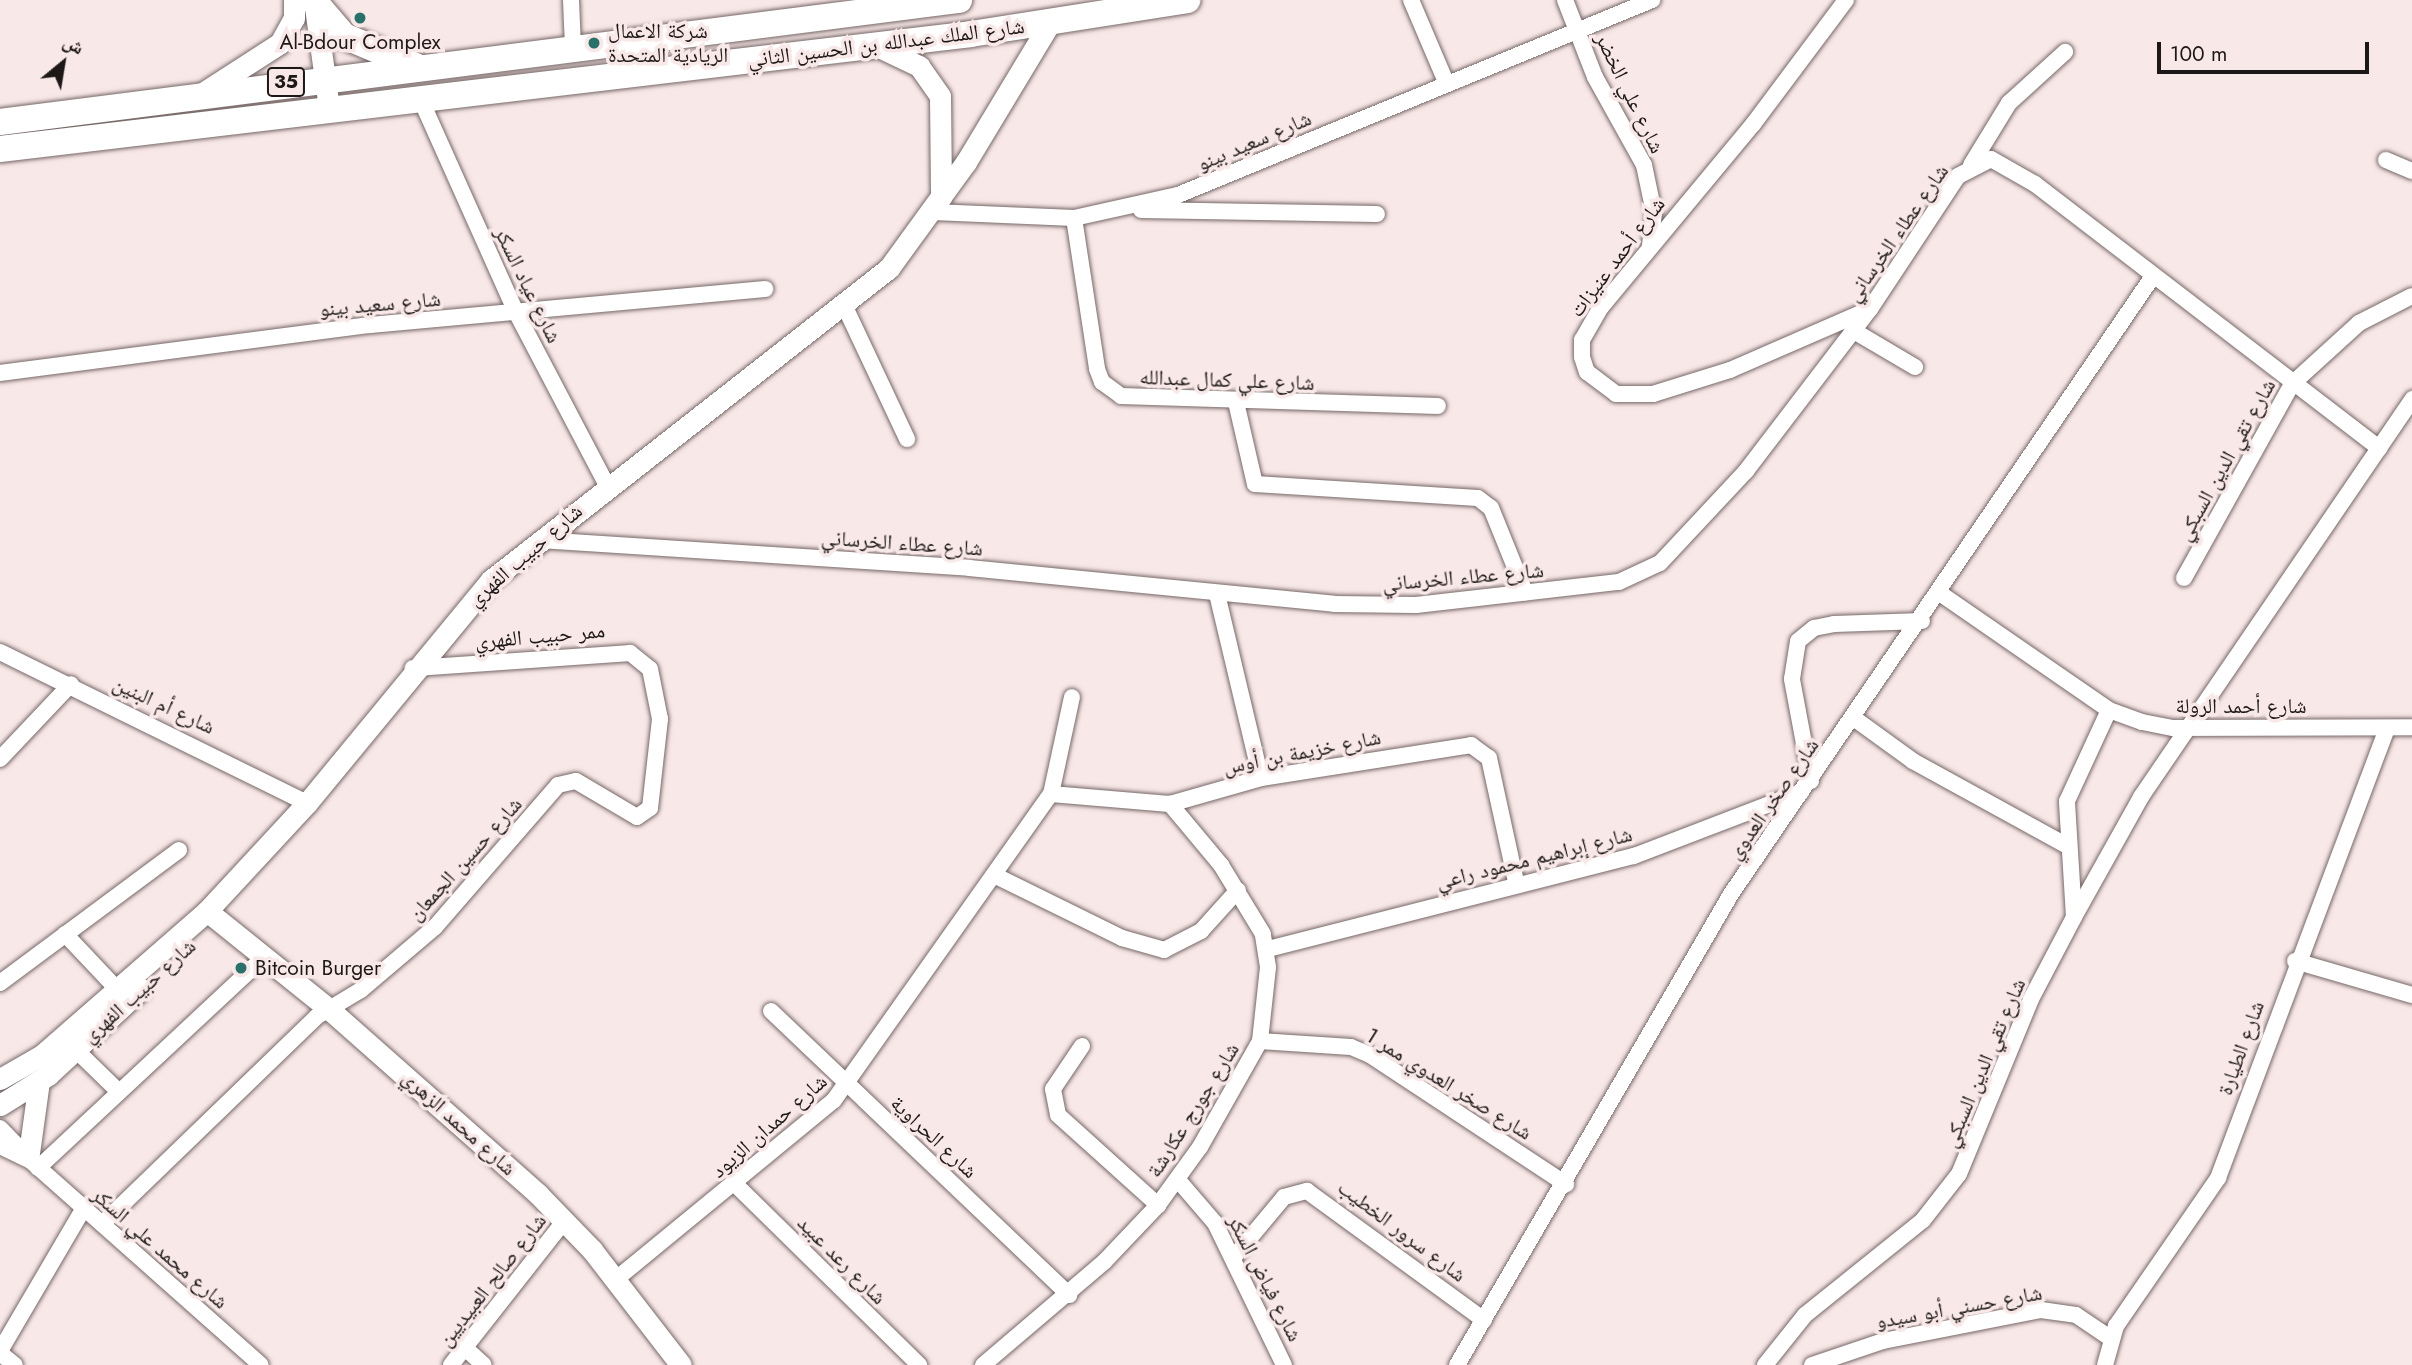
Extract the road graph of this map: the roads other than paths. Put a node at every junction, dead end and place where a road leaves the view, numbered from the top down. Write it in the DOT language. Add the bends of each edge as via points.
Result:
graph roads {
  1 [pos="308,0"];
  2 [pos="571,0"];
  3 [pos="959,0"];
  4 [pos="1187,0"];
  5 [pos="1411,0"];
  6 [pos="1565,0"];
  7 [pos="1652,0"];
  8 [pos="1846,0"];
  9 [pos="1050,23"];
  10 [pos="1576,29"];
  11 [pos="877,46"];
  12 [pos="573,48"];
  13 [pos="2065,52"];
  14 [pos="422,69"];
  15 [pos="324,79"];
  16 [pos="1447,82"];
  17 [pos="199,95"];
  18 [pos="421,100"];
  19 [pos="328,108"];
  20 [pos="0,122"];
  21 [pos="0,149"];
  22 [pos="2386,160"];
  23 [pos="1971,165"];
  24 [pos="2412,171"];
  25 [pos="937,205"];
  26 [pos="1124,210"];
  27 [pos="1377,214"];
  28 [pos="1073,218"];
  29 [pos="1650,248"];
  30 [pos="2153,276"];
  31 [pos="765,289"];
  32 [pos="2412,296"];
  33 [pos="845,307"];
  34 [pos="1870,309"];
  35 [pos="516,312"];
  36 [pos="1854,331"];
  37 [pos="1915,367"];
  38 [pos="0,373"];
  39 [pos="2292,384"];
  40 [pos="2412,399"];
  41 [pos="1236,402"];
  42 [pos="1438,406"];
  43 [pos="908,439"];
  44 [pos="2379,449"];
  45 [pos="607,485"];
  46 [pos="540,540"];
  47 [pos="2184,578"];
  48 [pos="1525,592"];
  49 [pos="1217,594"];
  50 [pos="1941,594"];
  51 [pos="1922,621"];
  52 [pos="0,652"];
  53 [pos="413,668"];
  54 [pos="71,684"];
  55 [pos="1072,697"];
  56 [pos="2109,710"];
  57 [pos="1855,719"];
  58 [pos="2190,727"];
  59 [pos="2412,727"];
  60 [pos="2387,729"];
  61 [pos="0,759"];
  62 [pos="1261,778"];
  63 [pos="1808,785"];
  64 [pos="1051,794"];
  65 [pos="307,803"];
  66 [pos="1170,804"];
  67 [pos="650,808"];
  68 [pos="2067,845"];
  69 [pos="179,850"];
  70 [pos="994,875"];
  71 [pos="1516,882"];
  72 [pos="1238,890"];
  73 [pos="212,916"];
  74 [pos="2074,917"];
  75 [pos="65,934"];
  76 [pos="1268,949"];
  77 [pos="265,956"];
  78 [pos="2295,961"];
  79 [pos="0,983"];
  80 [pos="118,990"];
  81 [pos="2412,995"];
  82 [pos="329,1009"];
  83 [pos="771,1011"];
  84 [pos="1260,1041"];
  85 [pos="1082,1046"];
  86 [pos="75,1049"];
  87 [pos="0,1079"];
  88 [pos="39,1081"];
  89 [pos="847,1085"];
  90 [pos="117,1090"];
  91 [pos="0,1105"];
  92 [pos="0,1128"];
  93 [pos="0,1146"];
  94 [pos="32,1161"];
  95 [pos="1178,1180"];
  96 [pos="1566,1184"];
  97 [pos="736,1185"];
  98 [pos="1158,1205"];
  99 [pos="84,1208"];
  100 [pos="565,1220"];
  101 [pos="102,1224"];
  102 [pos="1234,1257"];
  103 [pos="615,1280"];
  104 [pos="1069,1294"];
  105 [pos="1484,1320"];
  106 [pos="2110,1338"];
  107 [pos="465,1348"];
  108 [pos="0,1352"];
  109 [pos="15,1365"];
  110 [pos="261,1365"];
  111 [pos="451,1365"];
  112 [pos="484,1365"];
  113 [pos="681,1365"];
  114 [pos="919,1365"];
  115 [pos="983,1365"];
  116 [pos="1284,1365"];
  117 [pos="1457,1365"];
  118 [pos="1765,1365"];
  119 [pos="1812,1365"];
  120 [pos="2105,1365"];
  1 -- 14 [label="highway" via="344,36"];
  1 -- 15 [label="street"];
  1 -- 17 [label="street" via="280,43"];
  2 -- 12 [label="street"];
  3 -- 12 [label="highway, شارع الملك عبدالله بن الحسين الثاني / 35"];
  4 -- 9 [label="highway, شارع الملك عبدالله بن الحسين الثاني / 35"];
  5 -- 16 [label="street"];
  6 -- 10 [label="street, شارع علي الخضر"];
  7 -- 10 [label="street, شارع سعيد بينو"];
  8 -- 29 [label="street, شارع أحمد عنيزات"];
  9 -- 11 [label="highway, شارع الملك عبدالله بن الحسين الثاني / 35"];
  9 -- 25 [label="street, شارع حبيب الفهري"];
  10 -- 16 [label="street, شارع سعيد بينو"];
  10 -- 29 [label="street, شارع علي الخضر" via="1644,165 1654,213"];
  11 -- 18 [label="highway, شارع الملك عبدالله بن الحسين الثاني / 35"];
  11 -- 25 [label="street" via="919,66 940,96"];
  12 -- 14 [label="highway, شارع الملك عبدالله بن الحسين الثاني / 35"];
  13 -- 23 [label="street" via="2009,103"];
  14 -- 15 [label="highway, شارع الملك عبدالله بن الحسين الثاني / 35"];
  15 -- 17 [label="highway, شارع الملك عبدالله بن الحسين الثاني / 35"];
  15 -- 19 [label="street"];
  16 -- 26 [label="street, شارع سعيد بينو" via="1221,180"];
  17 -- 20 [label="highway, شارع الملك عبدالله بن الحسين الثاني / 35"];
  18 -- 19 [label="highway, شارع الملك عبدالله بن الحسين الثاني / 35"];
  18 -- 35 [label="street, شارع عياد السكر"];
  19 -- 21 [label="highway, شارع الملك عبدالله بن الحسين الثاني / 35"];
  22 -- 24 [label="street"];
  23 -- 30 [label="street, شارع عطاء الخرساني" via="1991,159 2015,169"];
  23 -- 34 [label="street, شارع عطاء الخرساني"];
  25 -- 28 [label="street, شارع سعيد بينو"];
  25 -- 33 [label="street, شارع حبيب الفهري" via="889,268"];
  26 -- 27 [label="street"];
  26 -- 28 [label="street, شارع سعيد بينو"];
  28 -- 41 [label="street, شارع علي كمال عبدالله" via="1102,382 1139,399"];
  29 -- 34 [label="street, شارع أحمد عنيزات" via="1582,340 1587,372 1616,394 1632,397 1684,386"];
  30 -- 39 [label="street, شارع عطاء الخرساني"];
  30 -- 50 [label="street, شارع صخر العدوي"];
  31 -- 35 [label="street, شارع سعيد بينو"];
  32 -- 39 [label="street, شارع تقي الدين السبكي" via="2359,323"];
  33 -- 43 [label="street"];
  33 -- 45 [label="street, شارع حبيب الفهري"];
  34 -- 36 [label="street, شارع عطاء الخرساني"];
  35 -- 38 [label="street, شارع سعيد بينو"];
  35 -- 45 [label="street, شارع عياد السكر"];
  36 -- 37 [label="street"];
  36 -- 48 [label="street, شارع عطاء الخرساني" via="1746,471 1660,563 1619,582"];
  39 -- 44 [label="street, شارع عطاء الخرساني"];
  39 -- 47 [label="street, شارع تقي الدين السبكي"];
  40 -- 44 [label="street, شارع تقي الدين السبكي"];
  41 -- 42 [label="street, شارع علي كمال عبدالله"];
  41 -- 48 [label="street" via="1255,484 1478,498 1491,508"];
  44 -- 58 [label="street, شارع تقي الدين السبكي"];
  45 -- 46 [label="street, شارع حبيب الفهري"];
  46 -- 49 [label="street, شارع عطاء الخرساني" via="969,568"];
  46 -- 53 [label="street, شارع حبيب الفهري" via="474,596"];
  48 -- 49 [label="street, شارع عطاء الخرساني" via="1394,606"];
  49 -- 62 [label="street"];
  50 -- 51 [label="street, شارع صخر العدوي"];
  50 -- 56 [label="street, شارع أحمد الرولة"];
  51 -- 57 [label="street, شارع صخر العدوي"];
  51 -- 63 [label="street" via="1834,624 1814,628 1798,641 1792,678"];
  52 -- 54 [label="street, شارع أم البنين"];
  53 -- 65 [label="street, شارع حبيب الفهري"];
  53 -- 67 [label="street, ممر حبيب الفهري" via="631,653 650,669 660,719"];
  54 -- 61 [label="street"];
  54 -- 65 [label="street, شارع أم البنين"];
  55 -- 64 [label="street"];
  56 -- 58 [label="street, شارع أحمد الرولة" via="2160,726"];
  56 -- 68 [label="street" via="2071,787"];
  57 -- 63 [label="street, شارع صخر العدوي"];
  57 -- 68 [label="street" via="1913,761"];
  58 -- 60 [label="street, شارع أحمد الرولة"];
  58 -- 74 [label="street, شارع تقي الدين السبكي" via="2141,797"];
  59 -- 60 [label="street, شارع أحمد الرولة"];
  60 -- 78 [label="street, شارع الطيارة"];
  62 -- 66 [label="street, شارع خزيمة بن أوس"];
  62 -- 71 [label="street, شارع خزيمة بن أوس" via="1478,747 1489,758"];
  63 -- 71 [label="street, شارع إبراهيم محمود راعي" via="1689,839"];
  63 -- 96 [label="street, شارع صخر العدوي" via="1715,920"];
  64 -- 66 [label="street, شارع خزيمة بن أوس"];
  64 -- 70 [label="street"];
  65 -- 73 [label="street, شارع حبيب الفهري"];
  66 -- 72 [label="street"];
  67 -- 82 [label="street, شارع حسين الجمعان" via="637,817 576,781 558,785 435,927 361,990"];
  68 -- 74 [label="street"];
  69 -- 75 [label="street"];
  70 -- 72 [label="street" via="1122,938 1164,950 1201,931"];
  70 -- 89 [label="street, شارع حمدان الزيود"];
  71 -- 76 [label="street, شارع إبراهيم محمود راعي"];
  72 -- 76 [label="street"];
  73 -- 77 [label="street, شارع محمد الزهري"];
  73 -- 80 [label="street, شارع حبيب الفهري"];
  73 -- 86 [label="street, شارع حبيب الفهري"];
  74 -- 118 [label="street, شارع تقي الدين السبكي" via="2031,999 1947,1195 1805,1315"];
  75 -- 79 [label="street"];
  75 -- 80 [label="street"];
  76 -- 84 [label="street, شارع جورج عكارشة"];
  77 -- 82 [label="street, شارع محمد الزهري"];
  77 -- 90 [label="street"];
  78 -- 81 [label="street"];
  78 -- 106 [label="street, شارع الطيارة" via="2213,1190"];
  80 -- 87 [label="street, شارع حبيب الفهري" via="42,1055"];
  82 -- 100 [label="street, شارع محمد الزهري"];
  82 -- 101 [label="street, شارع حسين الجمعان" via="217,1108"];
  83 -- 89 [label="street, شارع الحراوية"];
  84 -- 95 [label="street, شارع جورج عكارشة"];
  84 -- 96 [label="street, شارع صخر العدوي ممر 1" via="1351,1047 1370,1055"];
  85 -- 98 [label="street" via="1054,1089 1058,1115"];
  86 -- 88 [label="street, شارع حبيب الفهري"];
  86 -- 90 [label="street"];
  88 -- 91 [label="street, شارع حبيب الفهري"];
  88 -- 94 [label="street"];
  89 -- 97 [label="street, شارع حمدان الزيود"];
  89 -- 104 [label="street, شارع الحراوية"];
  90 -- 94 [label="street"];
  92 -- 94 [label="street, شارع محمد علي السكر"];
  93 -- 94 [label="street, شارع محمد علي السكر"];
  94 -- 99 [label="street, شارع محمد علي السكر"];
  95 -- 98 [label="street, شارع جورج عكارشة"];
  95 -- 102 [label="street, شارع فياض السكر"];
  96 -- 105 [label="street, شارع صخر العدوي"];
  97 -- 103 [label="street, شارع حمدان الزيود"];
  97 -- 114 [label="street, شارع رعد عبيد"];
  98 -- 104 [label="street, شارع جورج عكارشة"];
  99 -- 101 [label="street, شارع محمد علي السكر"];
  99 -- 108 [label="street"];
  100 -- 103 [label="street, شارع محمد الزهري"];
  100 -- 107 [label="street, شارع صالح العبيديين"];
  101 -- 110 [label="street, شارع محمد علي السكر"];
  102 -- 105 [label="street, شارع سرور الخطيب" via="1284,1197 1307,1191"];
  102 -- 116 [label="street, شارع فياض السكر"];
  103 -- 113 [label="street, شارع محمد الزهري"];
  104 -- 115 [label="street, شارع جورج عكارشة"];
  105 -- 117 [label="street, شارع صخر العدوي"];
  106 -- 119 [label="street, شارع حسني أبو سيدو" via="2076,1315 2041,1310 1883,1341"];
  106 -- 120 [label="street, شارع الطيارة"];
  107 -- 111 [label="street, شارع صالح العبيديين"];
  107 -- 112 [label="street"];
  108 -- 109 [label="street"];
}
